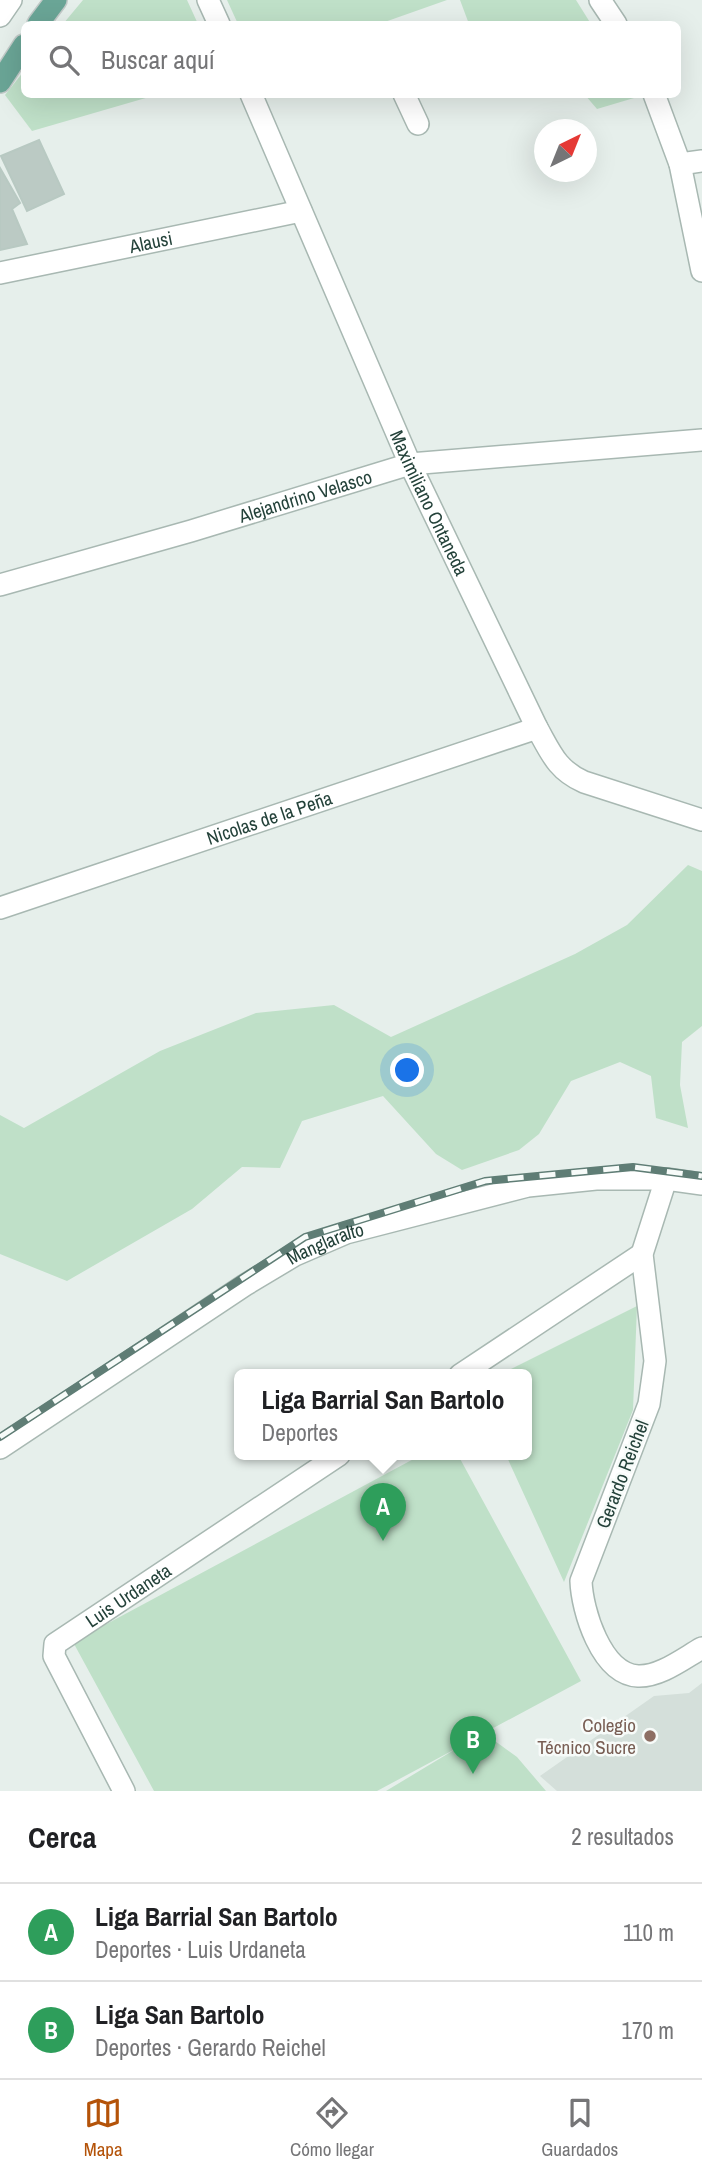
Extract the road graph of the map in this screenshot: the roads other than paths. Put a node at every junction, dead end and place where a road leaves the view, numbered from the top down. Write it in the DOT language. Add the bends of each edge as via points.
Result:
graph roads {
  1 [pos="11,0"];
  2 [pos="56,0"];
  3 [pos="208,0"];
  4 [pos="600,0"];
  5 [pos="0,16"];
  6 [pos="40,21"];
  7 [pos="218,21"];
  8 [pos="614,21"];
  9 [pos="21,50"];
  10 [pos="0,82"];
  11 [pos="253,98"];
  12 [pos="406,98"];
  13 [pos="655,98"];
  14 [pos="418,124"];
  15 [pos="702,161"];
  16 [pos="680,164"];
  17 [pos="302,211"];
  18 [pos="702,271"];
  19 [pos="0,273"];
  20 [pos="702,440"];
  21 [pos="410,464"];
  22 [pos="0,584"];
  23 [pos="537,728"];
  24 [pos="702,820"];
  25 [pos="0,908"];
  26 [pos="666,1179"];
  27 [pos="702,1184"];
  28 [pos="642,1254"];
  29 [pos="469,1369"];
  30 [pos="0,1448"];
  31 [pos="331,1460"];
  32 [pos="702,1648"];
  33 [pos="124,1791"];
  1 -- 5 [label="street"];
  2 -- 6 [label="main road"];
  3 -- 7 [label="street"];
  4 -- 8 [label="street"];
  9 -- 10 [label="main road"];
  11 -- 17 [label="street, Maximiliano Ontaneda"];
  12 -- 14 [label="street"];
  13 -- 16 [label="street"];
  15 -- 16 [label="street"];
  16 -- 18 [label="street"];
  17 -- 19 [label="street, Alausi"];
  17 -- 21 [label="street, Maximiliano Ontaneda"];
  20 -- 21 [label="street, Alejandrino Velasco"];
  21 -- 22 [label="street, Alejandrino Velasco"];
  21 -- 23 [label="street, Maximiliano Ontaneda"];
  23 -- 24 [label="street, Maximiliano Ontaneda" via="568,775"];
  23 -- 25 [label="street, Nicolas de la Peña"];
  26 -- 27 [label="street, Manglaralto"];
  26 -- 28 [label="street, Gerardo Reichel"];
  26 -- 30 [label="street, Manglaralto" via="596,1179 527,1186 321,1242 245,1285"];
  28 -- 29 [label="street"];
  28 -- 32 [label="street, Gerardo Reichel" via="655,1361 649,1404 581,1580 581,1596 590,1627 604,1651 630,1675 650,1675"];
  31 -- 33 [label="street, Luis Urdaneta" via="55,1644 54,1656"];
}
